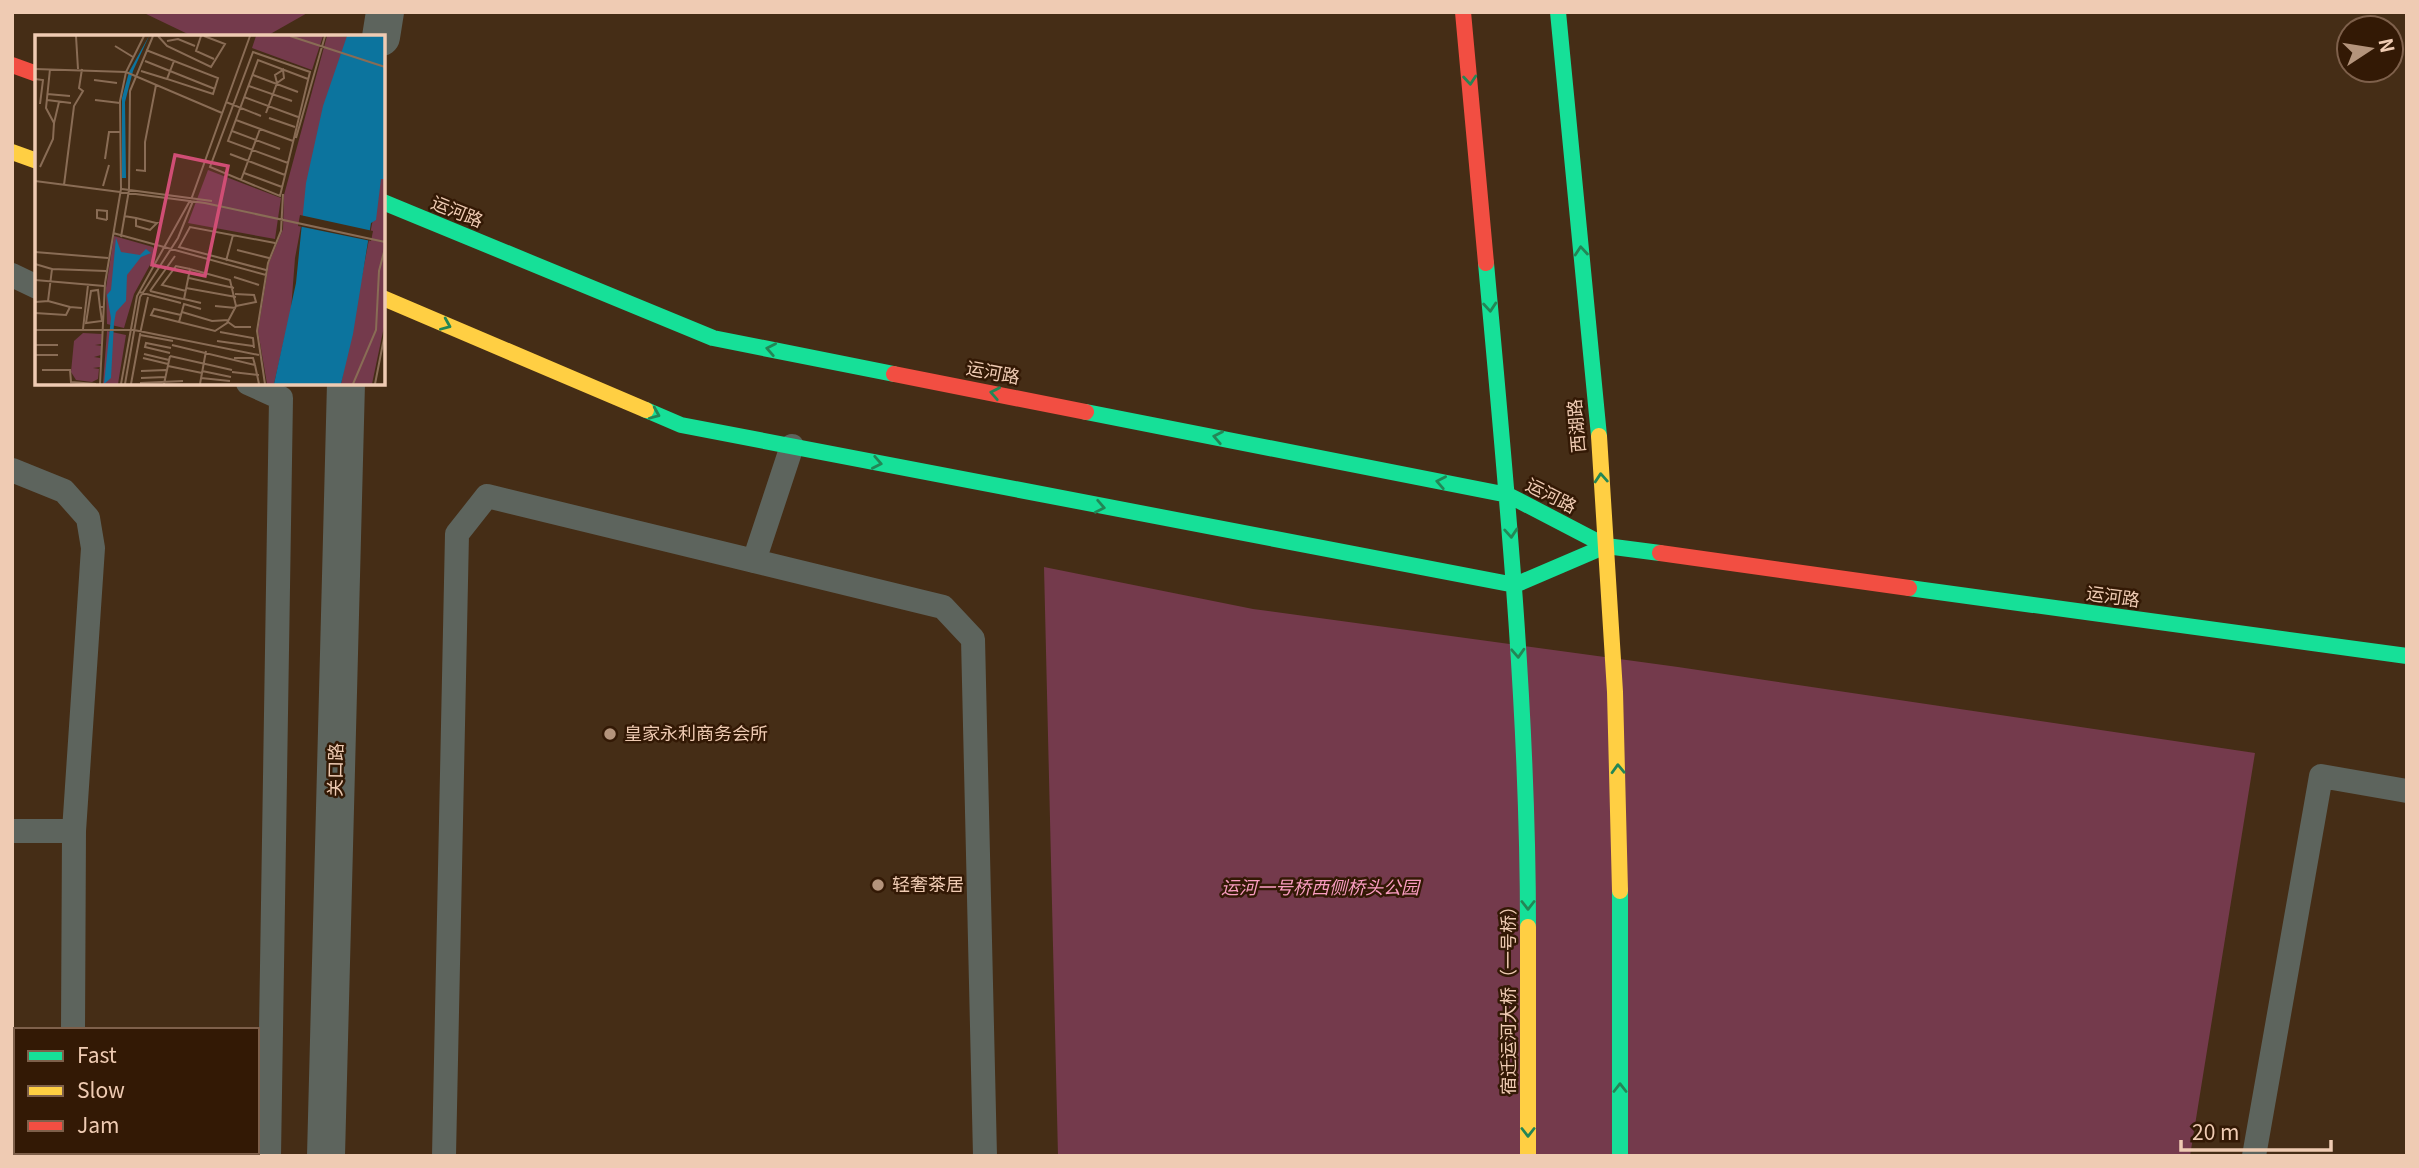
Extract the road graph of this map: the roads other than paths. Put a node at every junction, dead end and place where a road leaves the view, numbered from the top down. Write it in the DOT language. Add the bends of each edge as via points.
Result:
graph roads {
  1 [pos="385,12"];
  2 [pos="1464,12"];
  3 [pos="1558,12"];
  4 [pos="381,35"];
  5 [pos="12,65"];
  6 [pos="35,73"];
  7 [pos="12,152"];
  8 [pos="35,160"];
  9 [pos="385,203"];
  10 [pos="12,275"];
  11 [pos="35,286"];
  12 [pos="385,299"];
  13 [pos="258,385"];
  14 [pos="346,385"];
  15 [pos="286,391"];
  16 [pos="792,446"];
  17 [pos="12,470"];
  18 [pos="1508,495"];
  19 [pos="1606,546"];
  20 [pos="754,561"];
  21 [pos="1515,584"];
  22 [pos="2407,656"];
  23 [pos="2407,791"];
  24 [pos="12,831"];
  25 [pos="74,831"];
  26 [pos="73,1028"];
  27 [pos="269,1156"];
  28 [pos="327,1156"];
  29 [pos="444,1156"];
  30 [pos="985,1156"];
  31 [pos="1528,1156"];
  32 [pos="1620,1156"];
  33 [pos="2254,1156"];
  1 -- 4 [label="street"];
  2 -- 18 [label="street, one-way"];
  19 -- 3 [label="street, 西湖路, one-way"];
  5 -- 6 [label="street"];
  7 -- 8 [label="street"];
  18 -- 9 [label="street, 运河路, one-way" via="713,338"];
  10 -- 11 [label="lane"];
  12 -- 16 [label="street, one-way" via="681,425"];
  13 -- 15 [label="lane"];
  14 -- 28 [label="street, 关口路"];
  15 -- 27 [label="lane"];
  16 -- 20 [label="lane"];
  16 -- 21 [label="street, one-way"];
  17 -- 25 [label="lane" via="64,491 88,518 93,548"];
  18 -- 19 [label="street, 运河路"];
  18 -- 21 [label="street, one-way"];
  19 -- 21 [label="street"];
  19 -- 22 [label="street, 运河路"];
  32 -- 19 [label="street, 西湖路, one-way" via="1620,837"];
  20 -- 29 [label="lane" via="487,496 457,534"];
  20 -- 30 [label="lane" via="943,607 973,639"];
  21 -- 31 [label="street, 宿迁运河大桥（一号桥）, one-way" via="1528,836"];
  23 -- 33 [label="lane" via="2321,776"];
  24 -- 25 [label="lane"];
  25 -- 26 [label="lane"];
}
